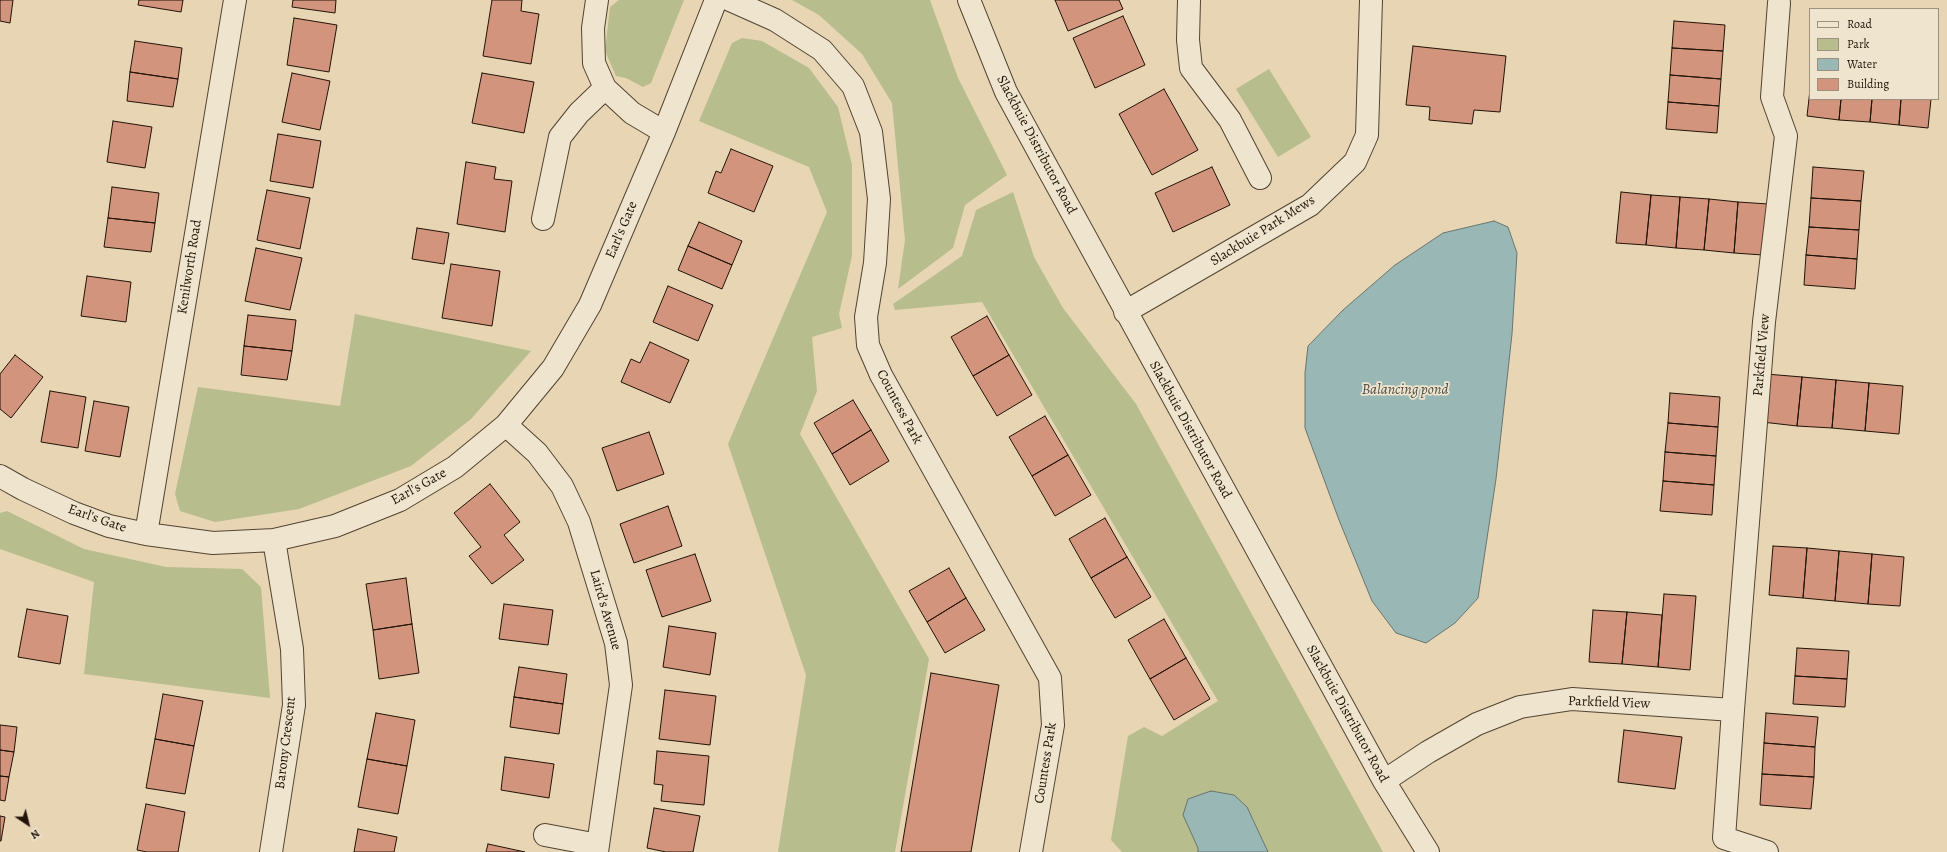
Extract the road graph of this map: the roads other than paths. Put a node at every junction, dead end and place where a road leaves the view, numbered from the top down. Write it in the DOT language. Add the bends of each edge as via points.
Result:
graph roads {
  1 [pos="235,0"];
  2 [pos="597,0"];
  3 [pos="716,0"];
  4 [pos="730,0"];
  5 [pos="969,0"];
  6 [pos="1189,0"];
  7 [pos="1371,0"];
  8 [pos="1779,3"];
  9 [pos="605,88"];
  10 [pos="664,132"];
  11 [pos="1260,178"];
  12 [pos="543,219"];
  13 [pos="1125,312"];
  14 [pos="506,425"];
  15 [pos="0,476"];
  16 [pos="146,534"];
  17 [pos="274,540"];
  18 [pos="1732,710"];
  19 [pos="1384,781"];
  20 [pos="545,835"];
  21 [pos="598,848"];
  22 [pos="271,852"];
  23 [pos="1031,852"];
  24 [pos="1428,852"];
  25 [pos="1767,852"];
  1 -- 16 [label="street, Kenilworth Road"];
  2 -- 9 [label="street" via="593,28 594,63"];
  3 -- 10 [label="street, Earl's Gate"];
  4 -- 23 [label="street, Countess Park" via="775,20 822,50 853,86 871,132 879,198 875,263 866,317 868,345 881,375 1050,678 1053,725"];
  5 -- 13 [label="street, Slackbuie Distributor Road" via="1006,92"];
  6 -- 11 [label="street" via="1188,40 1191,68 1230,120"];
  7 -- 13 [label="street, Slackbuie Park Mews" via="1367,135 1355,162 1310,205"];
  8 -- 18 [label="street, Parkfield View" via="1772,97 1786,136 1764,322"];
  9 -- 10 [label="street" via="632,112"];
  9 -- 12 [label="street" via="579,113 560,137"];
  10 -- 14 [label="street, Earl's Gate" via="590,305 553,368"];
  13 -- 19 [label="street, Slackbuie Distributor Road"];
  14 -- 17 [label="street, Earl's Gate" via="455,467 400,500 336,526"];
  14 -- 21 [label="street, Laird's Avenue" via="537,453 562,486 579,522 616,642 621,685"];
  15 -- 16 [label="street, Earl's Gate" via="74,513 109,526"];
  16 -- 17 [label="street, Earl's Gate" via="213,543"];
  17 -- 22 [label="street, Barony Crescent" via="292,649 294,705"];
  18 -- 19 [label="street, Parkfield View" via="1572,699 1520,707 1477,724"];
  18 -- 25 [label="street, Parkfield View" via="1724,838"];
  19 -- 24 [label="street, Slackbuie Distributor Road"];
  20 -- 21 [label="street, Laird's Avenue"];
}
